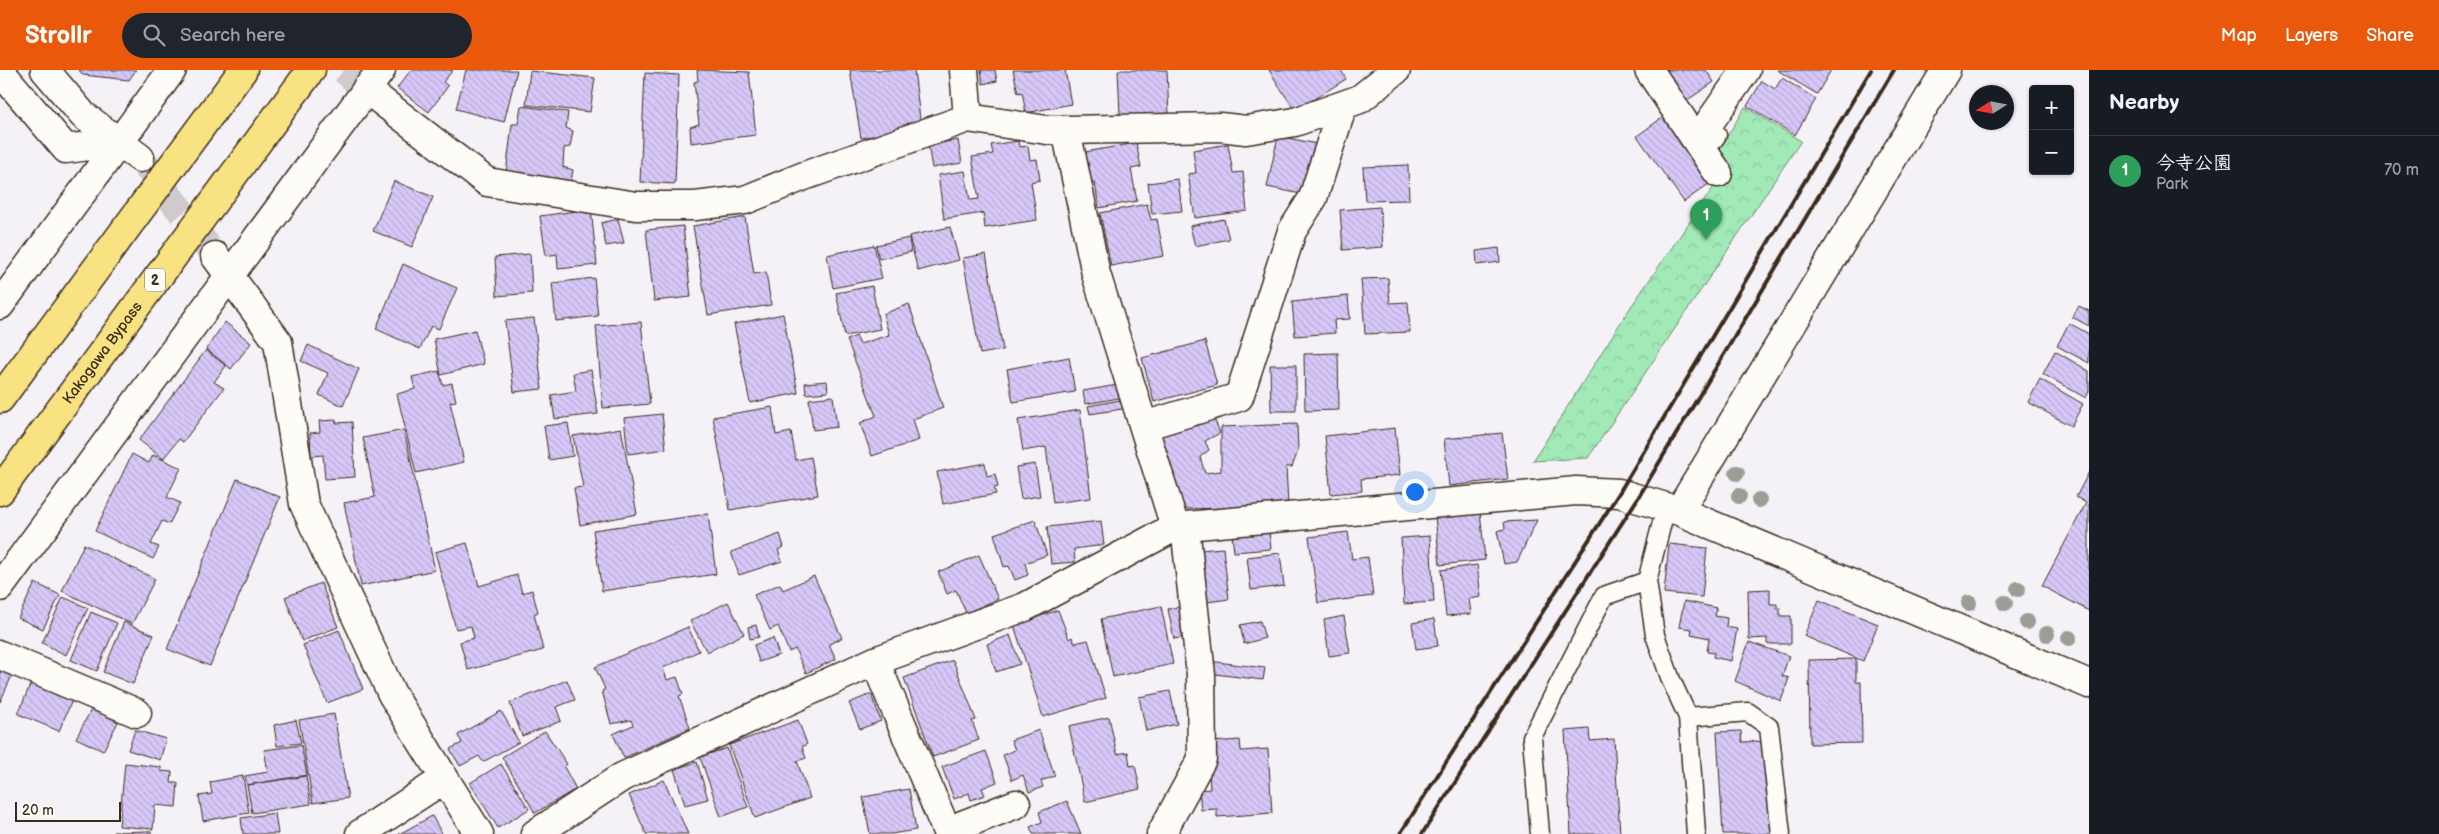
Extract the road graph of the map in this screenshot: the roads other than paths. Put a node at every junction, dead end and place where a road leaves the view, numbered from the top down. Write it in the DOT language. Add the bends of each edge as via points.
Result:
graph roads {
  1 [pos="0,70"];
  2 [pos="45,70"];
  3 [pos="172,70"];
  4 [pos="243,70"];
  5 [pos="311,70"];
  6 [pos="964,70"];
  7 [pos="1396,70"];
  8 [pos="1648,70"];
  9 [pos="1746,70"];
  10 [pos="1946,70"];
  11 [pos="374,80"];
  12 [pos="1344,105"];
  13 [pos="968,118"];
  14 [pos="1066,130"];
  15 [pos="130,150"];
  16 [pos="223,266"];
  17 [pos="0,305"];
  18 [pos="0,399"];
  19 [pos="1144,426"];
  20 [pos="0,491"];
  21 [pos="1673,509"];
  22 [pos="1180,526"];
  23 [pos="1647,581"];
  24 [pos="0,587"];
  25 [pos="0,654"];
  26 [pos="875,661"];
  27 [pos="2089,684"];
  28 [pos="137,713"];
  29 [pos="1688,717"];
  30 [pos="444,779"];
  31 [pos="1016,804"];
  32 [pos="947,832"];
  33 [pos="360,834"];
  34 [pos="479,834"];
  35 [pos="535,834"];
  36 [pos="1161,834"];
  37 [pos="1540,834"];
  38 [pos="1696,834"];
  39 [pos="1781,834"];
  1 -- 15 [label="street" via="66,149"];
  2 -- 15 [label="street" via="83,115"];
  3 -- 15 [label="street"];
  4 -- 18 [label="highway"];
  5 -- 20 [label="highway, Kakogawa Bypass / 2"];
  6 -- 13 [label="street"];
  7 -- 12 [label="street" via="1360,99"];
  8 -- 9 [label="street" via="1712,146"];
  10 -- 21 [label="street"];
  11 -- 13 [label="street" via="487,182 636,206 695,206 745,200"];
  11 -- 16 [label="street"];
  12 -- 14 [label="street" via="1294,122 1246,130 1220,127"];
  12 -- 19 [label="street" via="1313,198 1292,231 1239,397"];
  13 -- 14 [label="street"];
  14 -- 19 [label="street" via="1096,274"];
  15 -- 17 [label="street"];
  16 -- 24 [label="street"];
  16 -- 30 [label="street" via="278,342 304,504 392,694"];
  19 -- 22 [label="street"];
  21 -- 22 [label="street" via="1619,493 1576,491"];
  21 -- 23 [label="lane"];
  21 -- 27 [label="street"];
  22 -- 26 [label="street" via="1025,607"];
  22 -- 36 [label="street" via="1201,675 1202,759"];
  23 -- 29 [label="lane" via="1655,635"];
  23 -- 37 [label="lane" via="1604,596 1532,737"];
  25 -- 28 [label="street"];
  26 -- 32 [label="street"];
  26 -- 35 [label="street" via="622,777"];
  29 -- 38 [label="lane"];
  29 -- 39 [label="lane" via="1748,712 1769,727"];
  30 -- 33 [label="street"];
  30 -- 34 [label="street"];
  31 -- 32 [label="street"];
}
